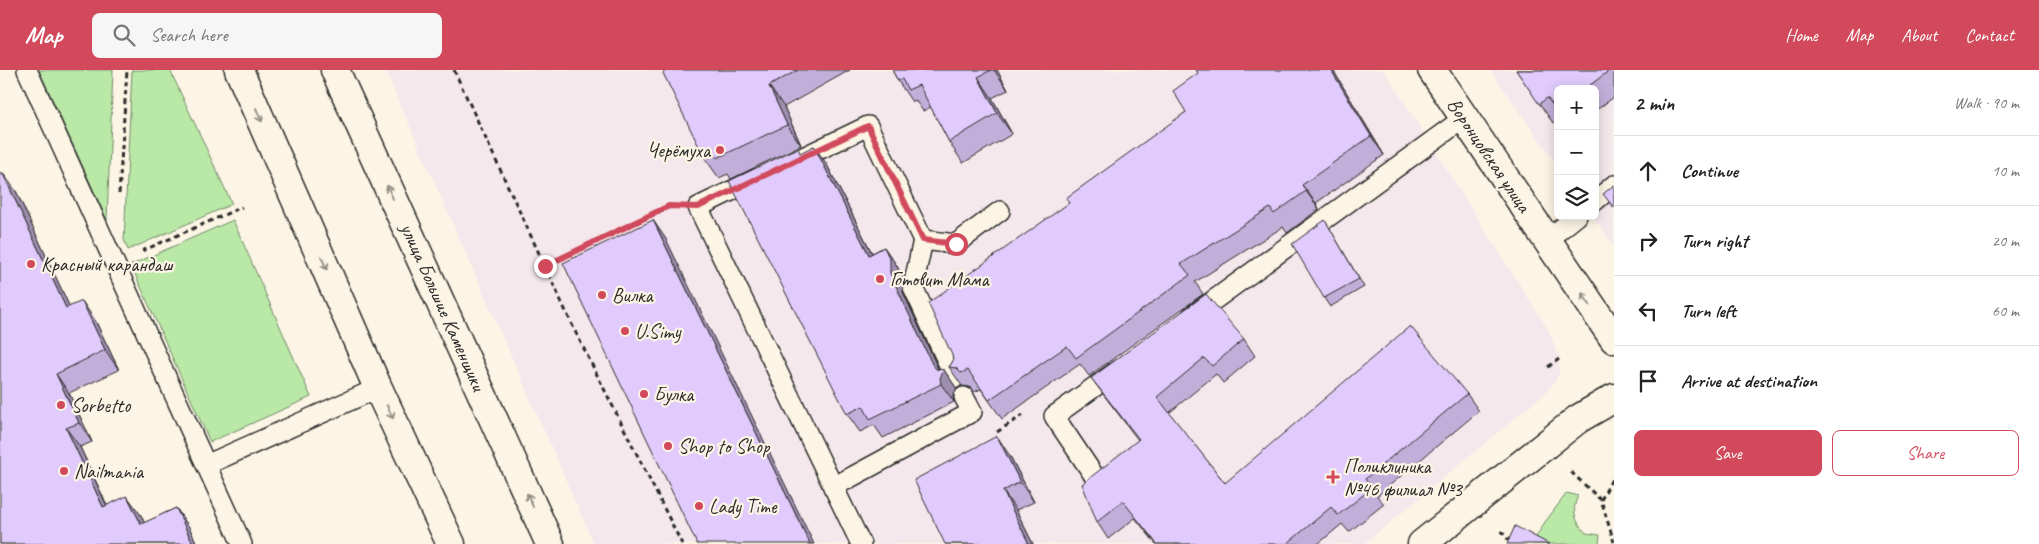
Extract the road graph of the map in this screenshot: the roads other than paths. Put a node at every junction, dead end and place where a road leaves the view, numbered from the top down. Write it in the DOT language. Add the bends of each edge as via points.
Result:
graph roads {
  1 [pos="28,70"];
  2 [pos="239,70"];
  3 [pos="335,70"];
  4 [pos="1432,70"];
  5 [pos="1464,118"];
  6 [pos="1614,185"];
  7 [pos="1599,198"];
  8 [pos="1000,211"];
  9 [pos="1572,220"];
  10 [pos="923,240"];
  11 [pos="1547,240"];
  12 [pos="1176,327"];
  13 [pos="1614,339"];
  14 [pos="1130,361"];
  15 [pos="955,378"];
  16 [pos="378,388"];
  17 [pos="1614,398"];
  18 [pos="968,405"];
  19 [pos="206,464"];
  20 [pos="1099,483"];
  21 [pos="833,486"];
  22 [pos="242,544"];
  23 [pos="451,544"];
  24 [pos="550,544"];
  25 [pos="861,544"];
  26 [pos="1422,544"];
  1 -- 19 [label="lane"];
  2 -- 16 [label="main road, one-way"];
  24 -- 3 [label="main road, улица Большие Каменщики, one-way"];
  4 -- 5 [label="main road, Воронцовская улица"];
  5 -- 11 [label="main road, Воронцовская улица"];
  5 -- 12 [label="lane"];
  6 -- 7 [label="lane"];
  8 -- 10 [label="lane" via="956,244"];
  9 -- 11 [label="lane"];
  10 -- 15 [label="lane" via="913,287"];
  10 -- 21 [label="lane" via="868,126 698,207"];
  13 -- 11 [label="main road, Воронцовская улица, one-way"];
  14 -- 20 [label="lane" via="1054,416"];
  16 -- 19 [label="lane"];
  16 -- 23 [label="main road, one-way"];
  17 -- 26 [label="main road" via="1578,419"];
  18 -- 21 [label="lane"];
  19 -- 22 [label="lane"];
  21 -- 25 [label="lane"];
}
